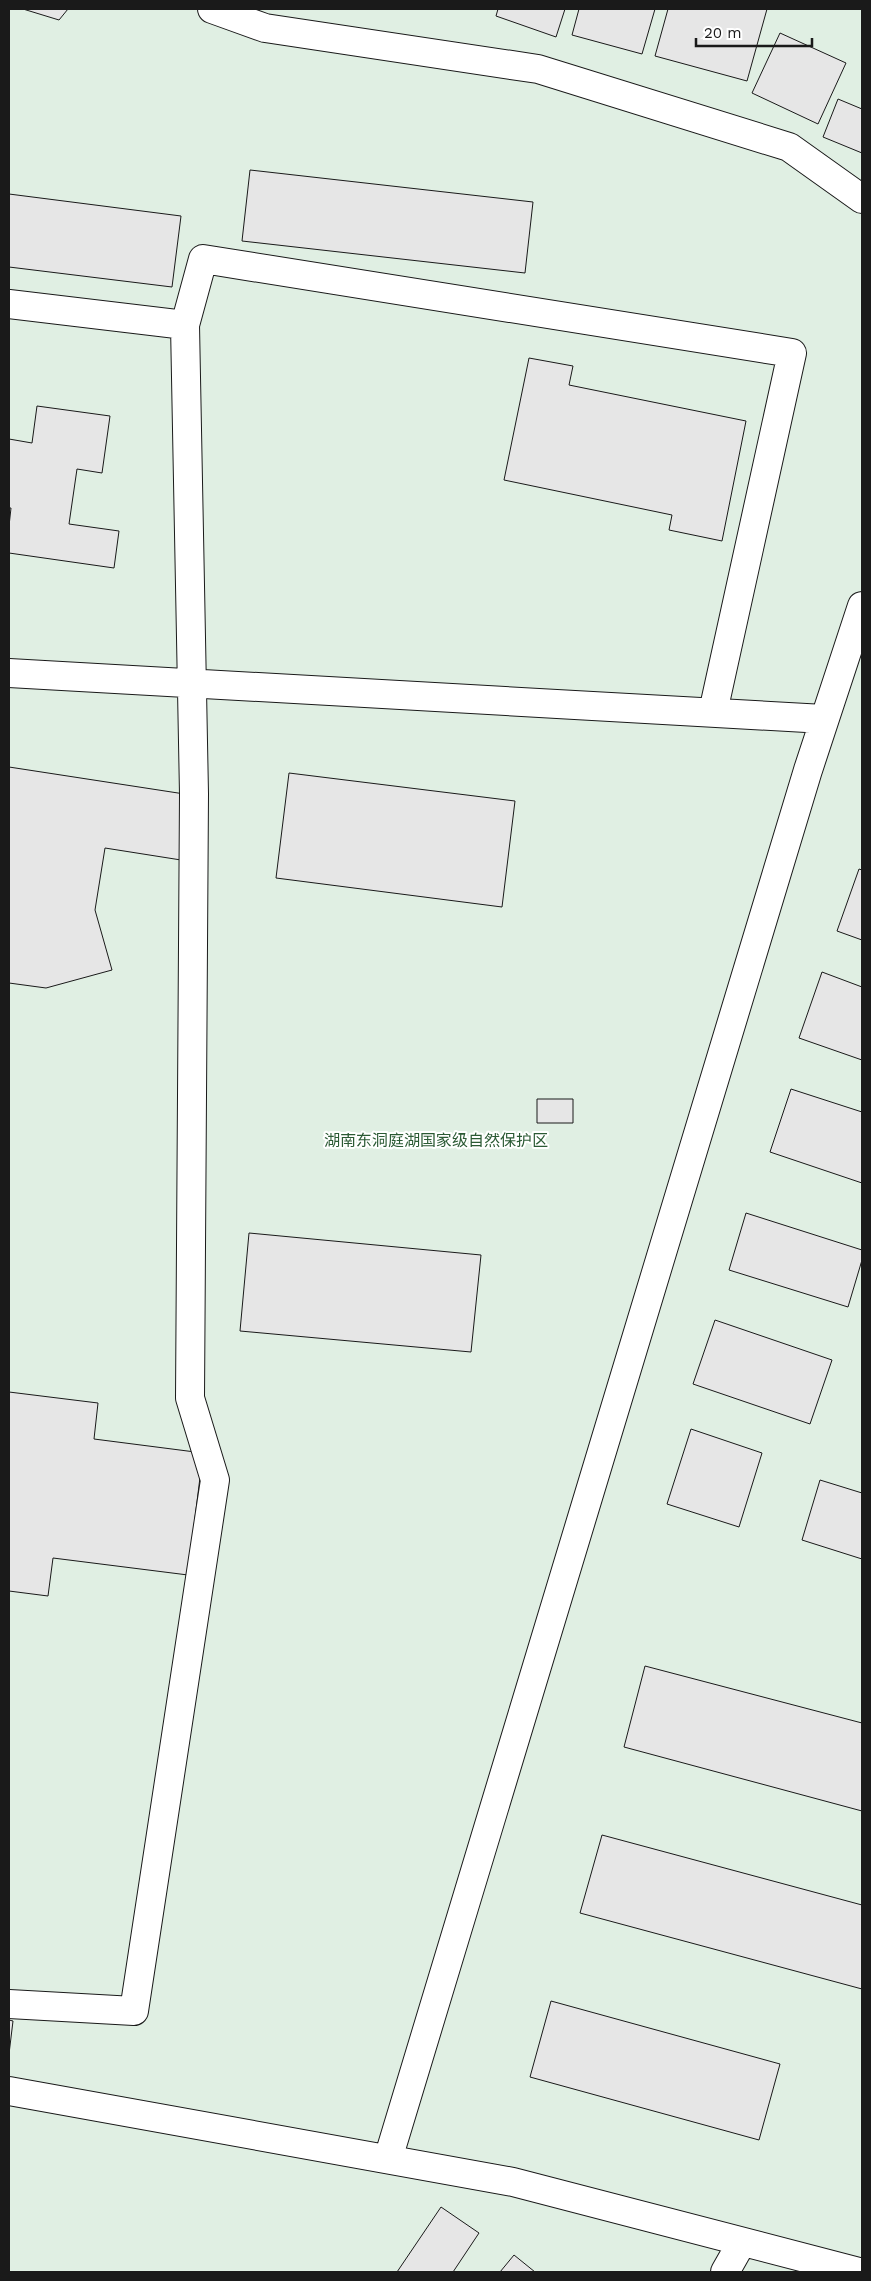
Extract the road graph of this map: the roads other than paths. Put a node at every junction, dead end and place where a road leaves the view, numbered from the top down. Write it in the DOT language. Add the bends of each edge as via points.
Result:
graph roads {
  1 [pos="212,9"];
  2 [pos="862,199"];
  3 [pos="9,304"];
  4 [pos="185,325"];
  5 [pos="862,606"];
  6 [pos="9,673"];
  7 [pos="193,683"];
  8 [pos="714,712"];
  9 [pos="824,719"];
  10 [pos="9,2004"];
  11 [pos="9,2091"];
  12 [pos="388,2159"];
  13 [pos="742,2242"];
  14 [pos="726,2272"];
  15 [pos="859,2272"];
  1 -- 2 [label="street" via="265,28 538,69 789,147"];
  3 -- 4 [label="street"];
  4 -- 7 [label="street"];
  4 -- 8 [label="street" via="203,259 792,353"];
  5 -- 9 [label="street"];
  6 -- 7 [label="street"];
  7 -- 8 [label="street"];
  7 -- 10 [label="street" via="190,1398 215,1480 134,2011"];
  8 -- 9 [label="street"];
  9 -- 12 [label="street"];
  11 -- 12 [label="street"];
  12 -- 13 [label="street" via="513,2182"];
  13 -- 14 [label="street"];
  13 -- 15 [label="street"];
}
